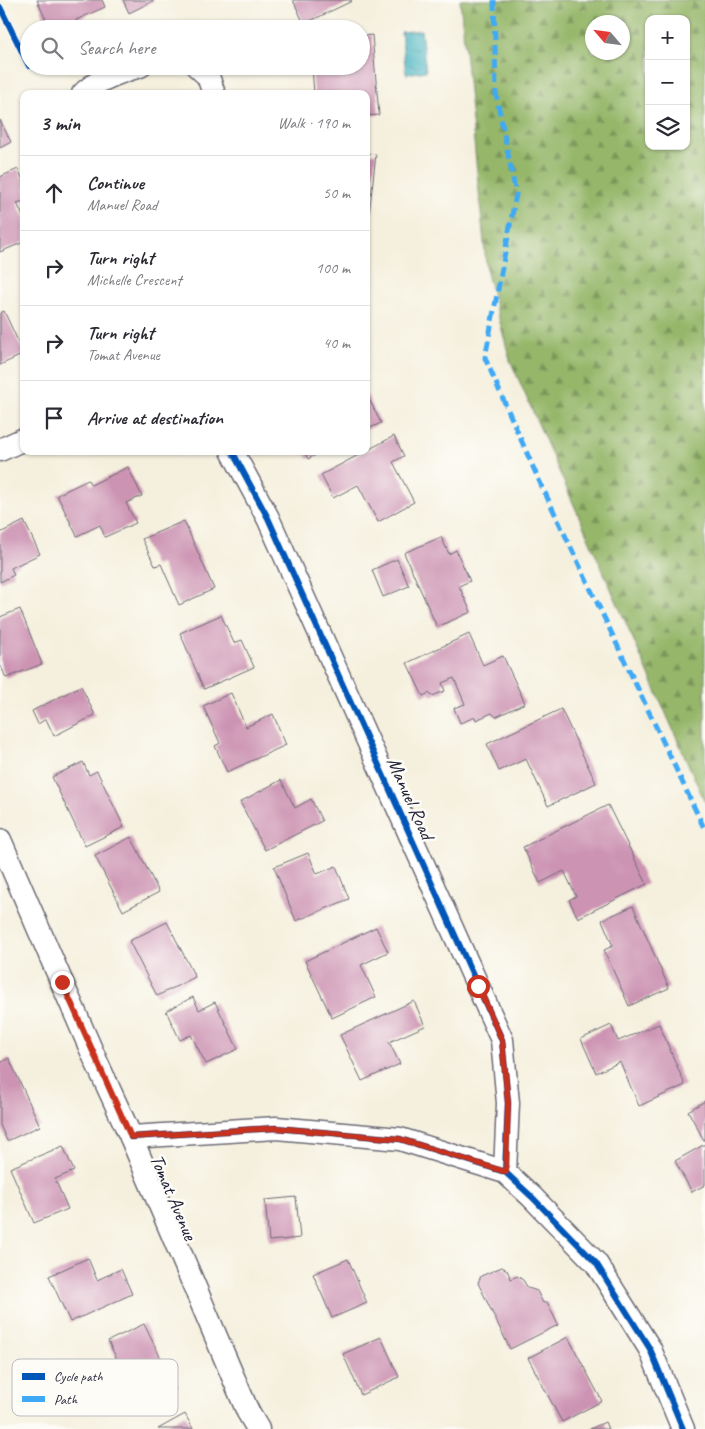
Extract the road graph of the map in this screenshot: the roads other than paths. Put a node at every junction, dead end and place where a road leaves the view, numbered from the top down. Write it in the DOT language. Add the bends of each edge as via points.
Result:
graph roads {
  1 [pos="116,75"];
  2 [pos="207,75"];
  3 [pos="87,90"];
  4 [pos="213,90"];
  5 [pos="20,441"];
  6 [pos="0,450"];
  7 [pos="234,455"];
  8 [pos="0,840"];
  9 [pos="131,1137"];
  10 [pos="506,1172"];
  11 [pos="258,1429"];
  12 [pos="683,1429"];
  1 -- 3 [label="street"];
  2 -- 4 [label="street"];
  5 -- 6 [label="street"];
  7 -- 10 [label="street, Manuel Road" via="268,518 502,1040 508,1103"];
  8 -- 9 [label="street, Tomat Avenue"];
  9 -- 10 [label="street" via="276,1128 400,1139"];
  9 -- 11 [label="street, Tomat Avenue"];
  10 -- 12 [label="street" via="596,1264 650,1349"];
}
